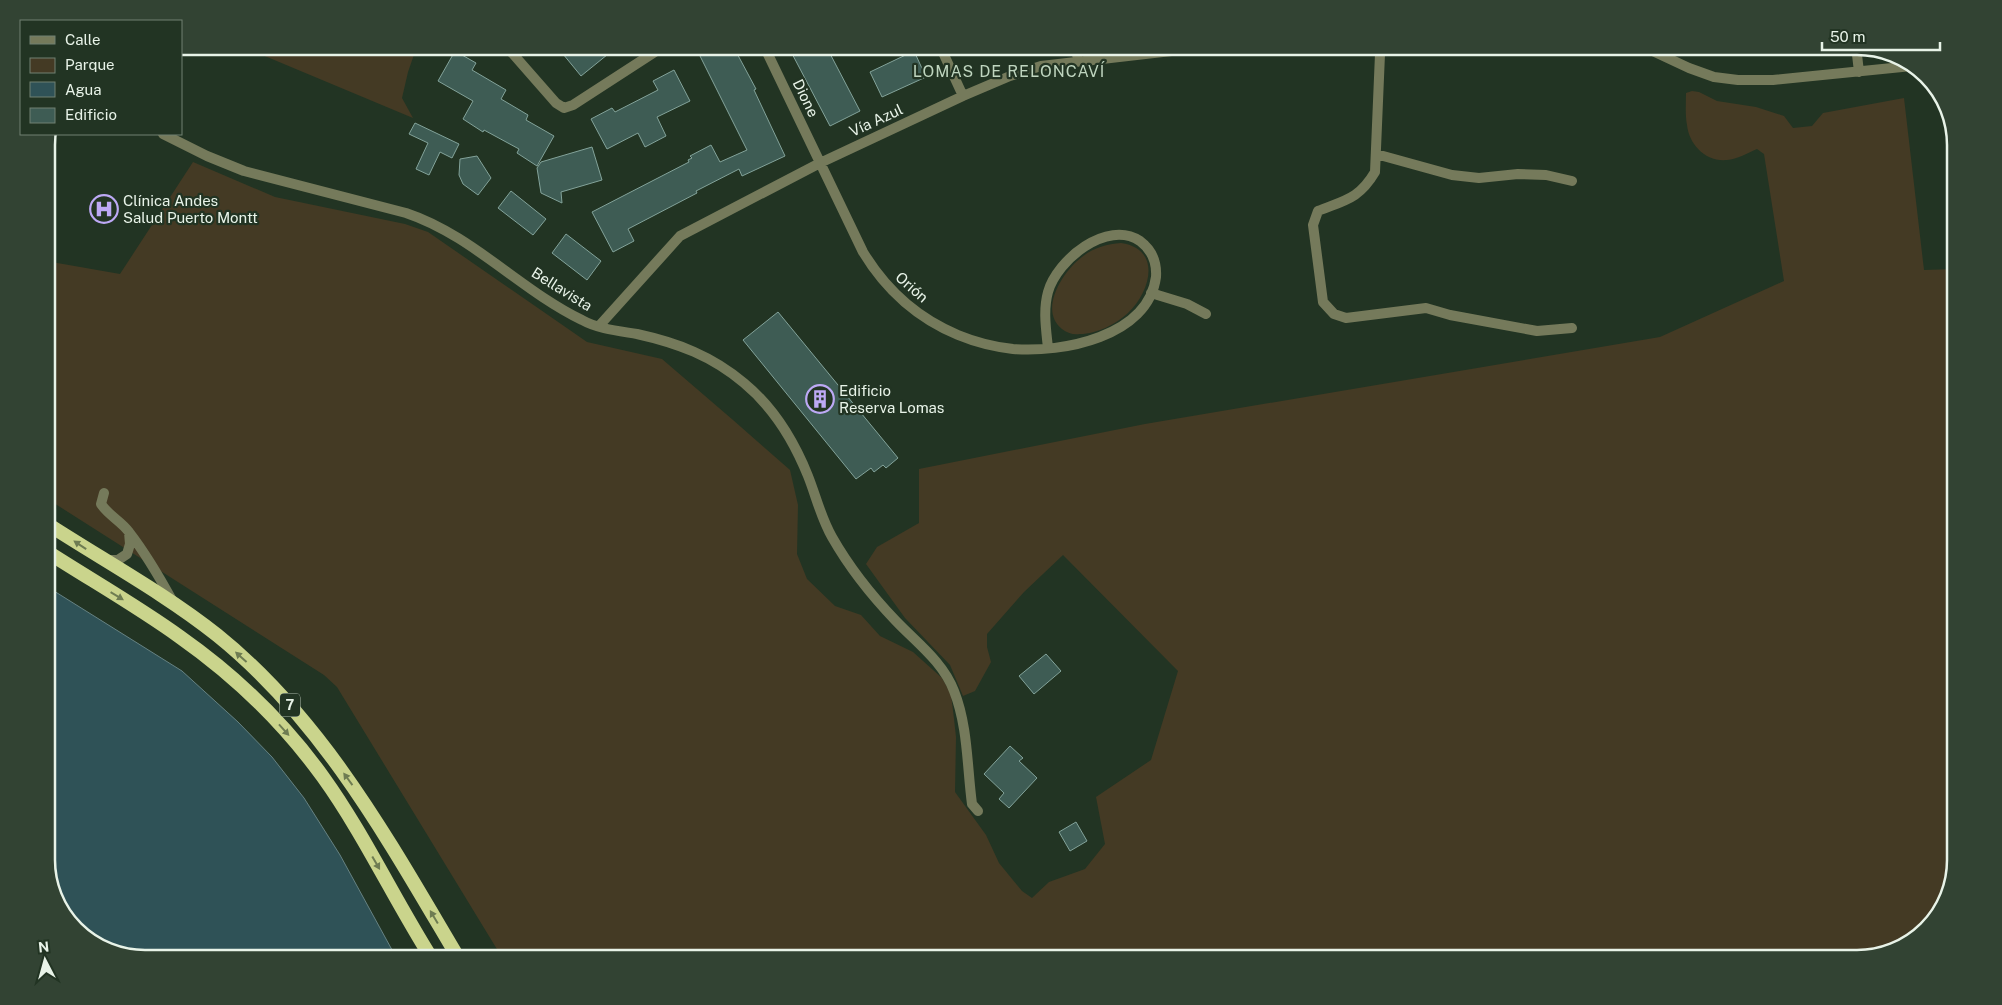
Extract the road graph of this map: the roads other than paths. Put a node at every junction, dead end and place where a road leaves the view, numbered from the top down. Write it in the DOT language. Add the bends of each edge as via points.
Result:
graph roads {
  1 [pos="514,55"];
  2 [pos="650,55"];
  3 [pos="768,55"];
  4 [pos="944,55"];
  5 [pos="1077,55"];
  6 [pos="1133,55"];
  7 [pos="1380,55"];
  8 [pos="1661,55"];
  9 [pos="1857,55"];
  10 [pos="1079,61"];
  11 [pos="1902,67"];
  12 [pos="1859,72"];
  13 [pos="963,96"];
  14 [pos="165,135"];
  15 [pos="1376,154"];
  16 [pos="820,164"];
  17 [pos="1572,181"];
  18 [pos="1151,293"];
  19 [pos="1206,314"];
  20 [pos="599,326"];
  21 [pos="1572,328"];
  22 [pos="1048,348"];
  23 [pos="104,493"];
  24 [pos="55,529"];
  25 [pos="128,531"];
  26 [pos="55,557"];
  27 [pos="102,559"];
  28 [pos="173,602"];
  29 [pos="978,811"];
  30 [pos="427,950"];
  31 [pos="454,950"];
  1 -- 2 [label="street" via="564,108"];
  3 -- 16 [label="street, Dione"];
  4 -- 13 [label="street"];
  5 -- 10 [label="lane"];
  6 -- 10 [label="street, Vía Azul"];
  7 -- 15 [label="street"];
  8 -- 12 [label="street" via="1714,77 1738,80"];
  9 -- 12 [label="street"];
  10 -- 13 [label="street, Vía Azul" via="1023,72"];
  11 -- 12 [label="street"];
  13 -- 16 [label="street, Vía Azul"];
  14 -- 20 [label="street, Bellavista" via="244,171 430,222 553,304"];
  15 -- 17 [label="street" via="1452,175 1479,178 1536,174"];
  15 -- 21 [label="street" via="1374,172 1367,186 1356,196 1318,211 1313,225 1323,302 1334,314 1346,318 1426,308 1537,331"];
  16 -- 20 [label="street, Vía Azul" via="680,236"];
  16 -- 22 [label="street, Orión" via="872,267 910,307 942,328 976,341 1012,349"];
  18 -- 19 [label="street" via="1188,304"];
  18 -- 22 [label="street, Orión" via="1135,316 1121,328 1093,340"];
  18 -- 22 [label="street, Orión" via="1156,276 1155,259 1138,240 1118,236 1084,247 1070,257 1050,287 1045,308"];
  20 -- 29 [label="street, Bellavista" via="660,339 697,352 729,372 763,401 800,456 832,537 873,594 942,668 954,691 962,718 972,804"];
  23 -- 25 [label="street" via="101,504 104,509"];
  27 -- 24 [label="highway, 7, one-way"];
  25 -- 27 [label="street" via="130,544 127,554 118,560"];
  25 -- 28 [label="street"];
  26 -- 30 [label="highway, 7, one-way" via="181,638 233,679 280,725 342,805"];
  27 -- 28 [label="highway, 7"];
  31 -- 28 [label="highway, 7, one-way" via="376,820 307,725 219,636"];
}
